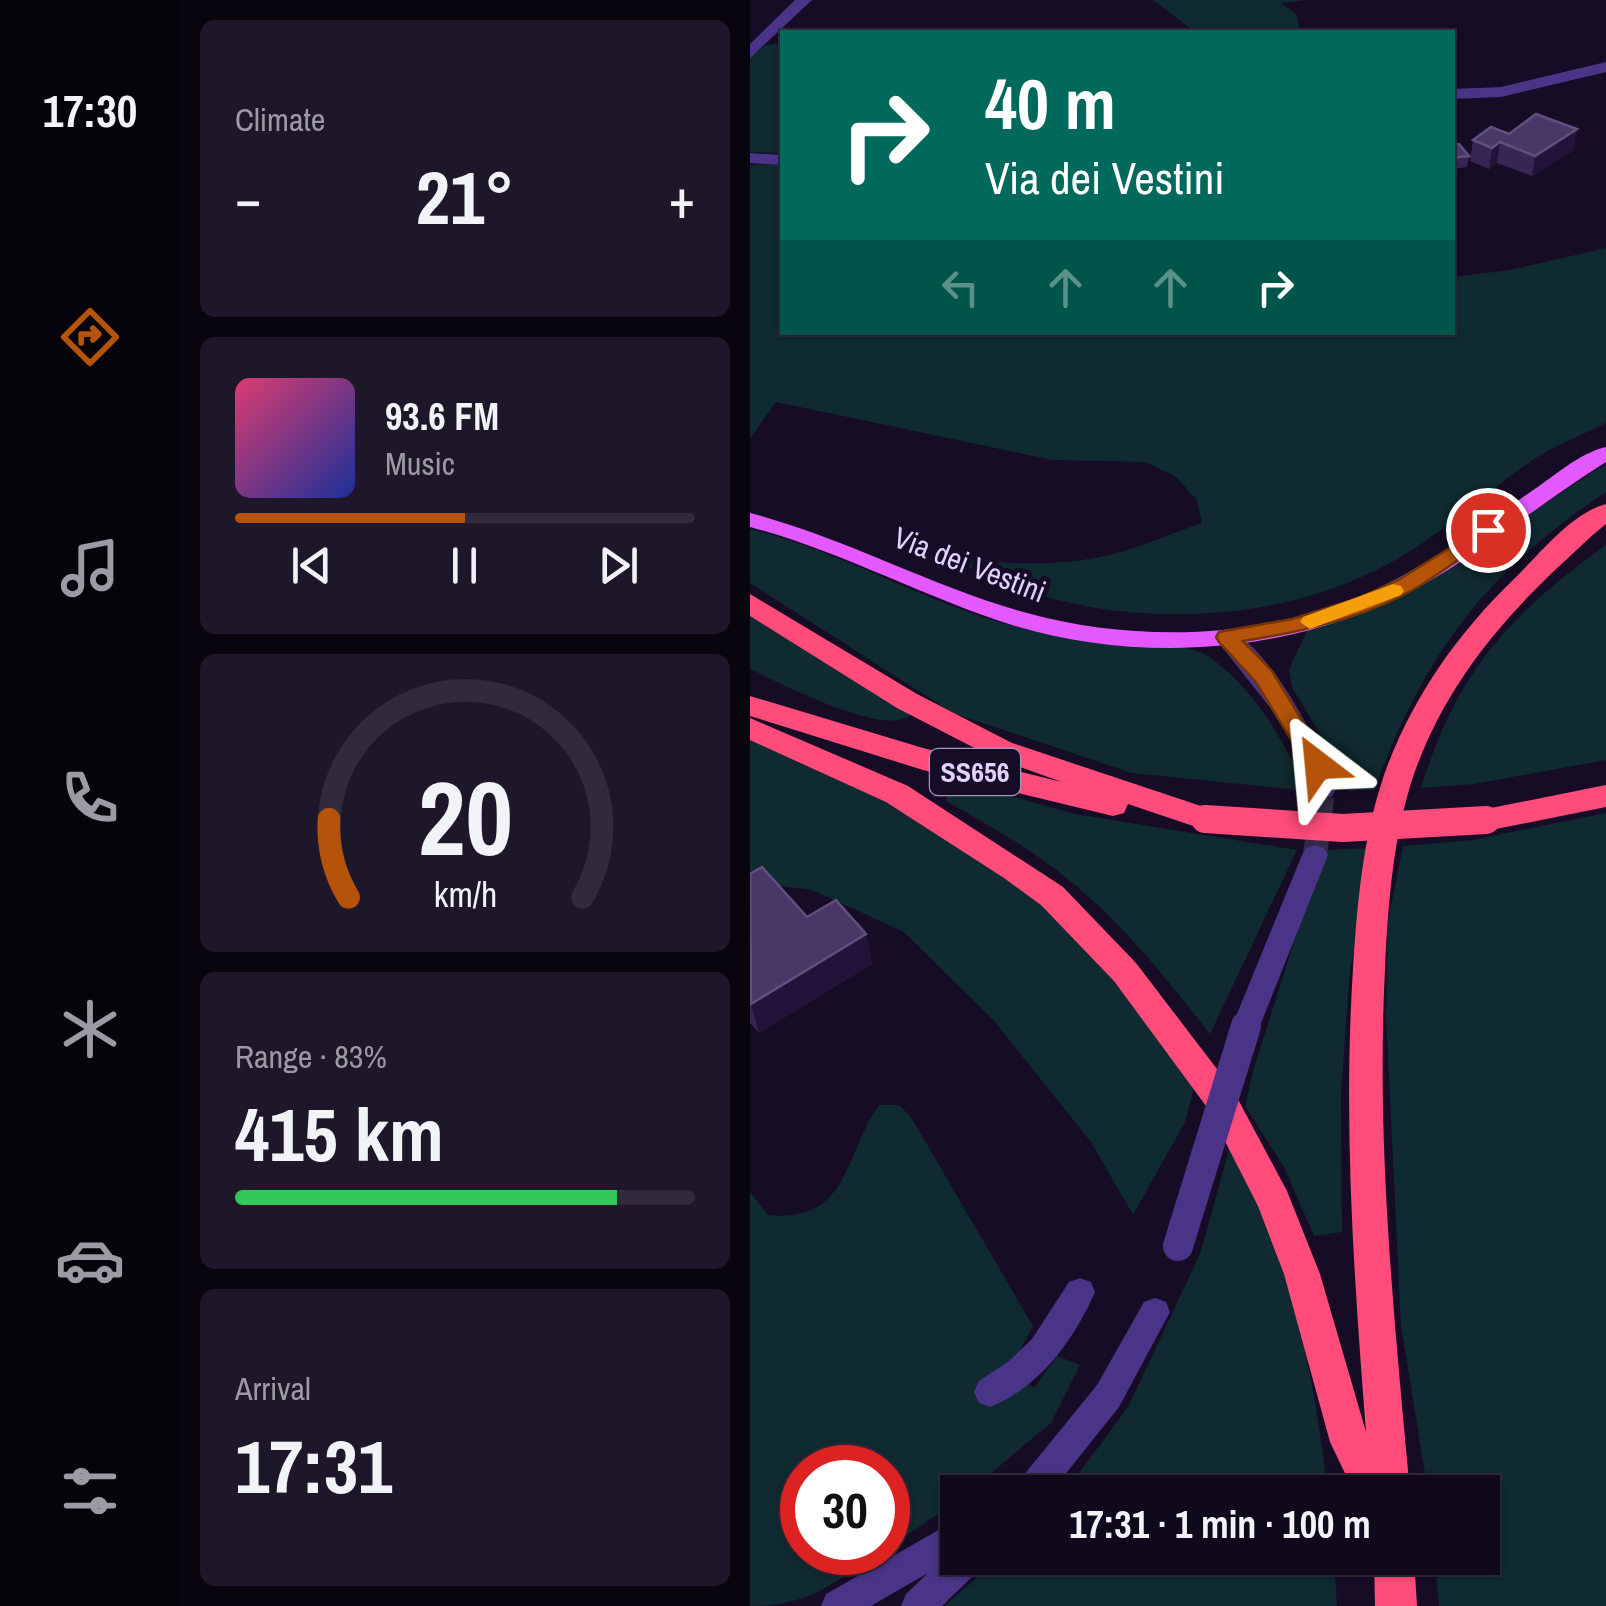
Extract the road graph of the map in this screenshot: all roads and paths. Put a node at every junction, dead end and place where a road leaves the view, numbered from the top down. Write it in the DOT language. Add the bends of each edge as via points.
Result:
graph roads {
  1 [pos="804,0"];
  2 [pos="750,53"];
  3 [pos="1606,67"];
  4 [pos="1455,94"];
  5 [pos="750,158"];
  6 [pos="780,160"];
  7 [pos="1606,453"];
  8 [pos="1606,512"];
  9 [pos="750,520"];
  10 [pos="1606,529"];
  11 [pos="1548,564"];
  12 [pos="750,603"];
  13 [pos="1226,637"];
  14 [pos="750,706"];
  15 [pos="750,728"];
  16 [pos="1606,787"];
  17 [pos="1323,791"];
  18 [pos="1606,796"];
  19 [pos="1570,805"];
  20 [pos="1204,819"];
  21 [pos="1315,855"];
  22 [pos="1178,1246"];
  23 [pos="1080,1292"];
  24 [pos="1155,1312"];
  25 [pos="990,1392"];
  26 [pos="1044,1475"];
  27 [pos="1366,1475"];
  28 [pos="1389,1475"];
  29 [pos="940,1546"];
  30 [pos="950,1575"];
  31 [pos="1395,1575"];
  32 [pos="838,1606"];
  33 [pos="918,1606"];
  34 [pos="1396,1606"];
  1 -- 2 [label="street"];
  3 -- 4 [label="street" via="1501,92"];
  5 -- 6 [label="street"];
  7 -- 13 [label="main road, Via dei Vestini" via="1407,584 1331,616"];
  8 -- 11 [label="highway"];
  9 -- 13 [label="main road, Via dei Vestini" via="842,546 1025,621 1144,638"];
  10 -- 11 [label="highway"];
  11 -- 28 [label="highway" via="1446,676 1395,789 1380,864 1364,1076"];
  12 -- 20 [label="highway" via="907,701 1002,750"];
  13 -- 17 [label="street" via="1290,714 1318,765"];
  14 -- 20 [label="highway, SS656" via="1047,791"];
  15 -- 27 [label="highway" via="898,794 1052,896 1126,972 1221,1100 1274,1202 1350,1442"];
  16 -- 19 [label="highway"];
  18 -- 19 [label="highway, SS656"];
  19 -- 20 [label="highway, SS656, bridge" via="1486,820 1344,828"];
  21 -- 22 [label="street, bridge" via="1246,1026"];
  23 -- 25 [label="street" via="1019,1377"];
  24 -- 26 [label="street" via="1108,1396"];
  29 -- 32 [label="street"];
  30 -- 33 [label="street"];
  31 -- 34 [label="highway"];
}
